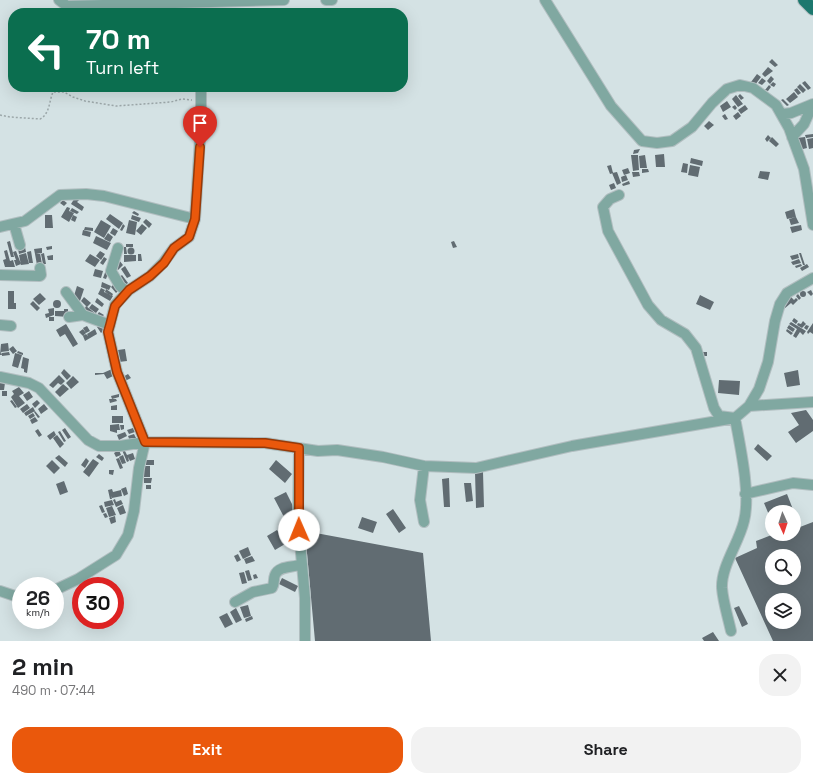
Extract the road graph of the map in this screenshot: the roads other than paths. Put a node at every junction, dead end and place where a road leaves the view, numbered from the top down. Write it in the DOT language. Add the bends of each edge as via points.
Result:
graph roads {
  1 [pos="59,0"];
  2 [pos="284,0"];
  3 [pos="326,0"];
  4 [pos="332,0"];
  5 [pos="545,0"];
  6 [pos="804,0"];
  7 [pos="190,5"];
  8 [pos="813,9"];
  9 [pos="201,92"];
  10 [pos="813,104"];
  11 [pos="783,114"];
  12 [pos="792,137"];
  13 [pos="619,195"];
  14 [pos="195,219"];
  15 [pos="14,224"];
  16 [pos="813,225"];
  17 [pos="0,227"];
  18 [pos="20,245"];
  19 [pos="118,248"];
  20 [pos="40,268"];
  21 [pos="0,275"];
  22 [pos="813,278"];
  23 [pos="66,292"];
  24 [pos="127,292"];
  25 [pos="83,315"];
  26 [pos="69,317"];
  27 [pos="0,325"];
  28 [pos="110,325"];
  29 [pos="11,326"];
  30 [pos="0,377"];
  31 [pos="813,402"];
  32 [pos="749,406"];
  33 [pos="735,418"];
  34 [pos="145,442"];
  35 [pos="299,448"];
  36 [pos="424,466"];
  37 [pos="813,485"];
  38 [pos="745,494"];
  39 [pos="424,522"];
  40 [pos="302,564"];
  41 [pos="64,586"];
  42 [pos="0,591"];
  43 [pos="12,595"];
  44 [pos="235,602"];
  45 [pos="731,631"];
  46 [pos="305,641"];
  1 -- 7 [label="street" via="67,6"];
  2 -- 7 [label="street"];
  3 -- 4 [label="street"];
  5 -- 11 [label="street" via="611,106 642,141 666,143 682,135 697,122 716,98 733,86 746,85 756,90 776,105"];
  6 -- 8 [label="main road"];
  9 -- 14 [label="street"];
  10 -- 11 [label="street"];
  10 -- 12 [label="street" via="804,124"];
  11 -- 12 [label="street"];
  12 -- 16 [label="street" via="804,169"];
  13 -- 33 [label="street" via="610,199 603,207 614,245 648,305 661,320 685,334 696,348 714,408 719,416"];
  14 -- 15 [label="street" via="157,208 86,194 60,195 25,221"];
  14 -- 24 [label="street" via="189,237 174,248 164,263 150,276"];
  15 -- 17 [label="street"];
  15 -- 18 [label="street"];
  19 -- 24 [label="street" via="111,271"];
  20 -- 21 [label="street" via="40,276"];
  22 -- 32 [label="street" via="787,294 779,306 768,362 759,389"];
  23 -- 25 [label="street"];
  24 -- 28 [label="street" via="115,306"];
  25 -- 26 [label="street"];
  25 -- 28 [label="street"];
  27 -- 29 [label="street"];
  28 -- 34 [label="street" via="108,332 117,372"];
  30 -- 34 [label="street" via="29,383 39,388 88,440 98,446"];
  31 -- 32 [label="street"];
  32 -- 33 [label="street"];
  33 -- 36 [label="street" via="572,446 476,468"];
  33 -- 38 [label="street"];
  34 -- 35 [label="street" via="265,443"];
  34 -- 41 [label="street" via="128,535 116,555"];
  35 -- 36 [label="street" via="337,450"];
  35 -- 40 [label="street" via="298,520"];
  36 -- 39 [label="street" via="420,500"];
  37 -- 38 [label="street" via="793,483"];
  38 -- 45 [label="street" via="745,521 725,572 722,588"];
  40 -- 44 [label="street" via="278,571 274,576 275,584 272,588 253,592"];
  40 -- 46 [label="street" via="306,598"];
  42 -- 43 [label="street"];
}
